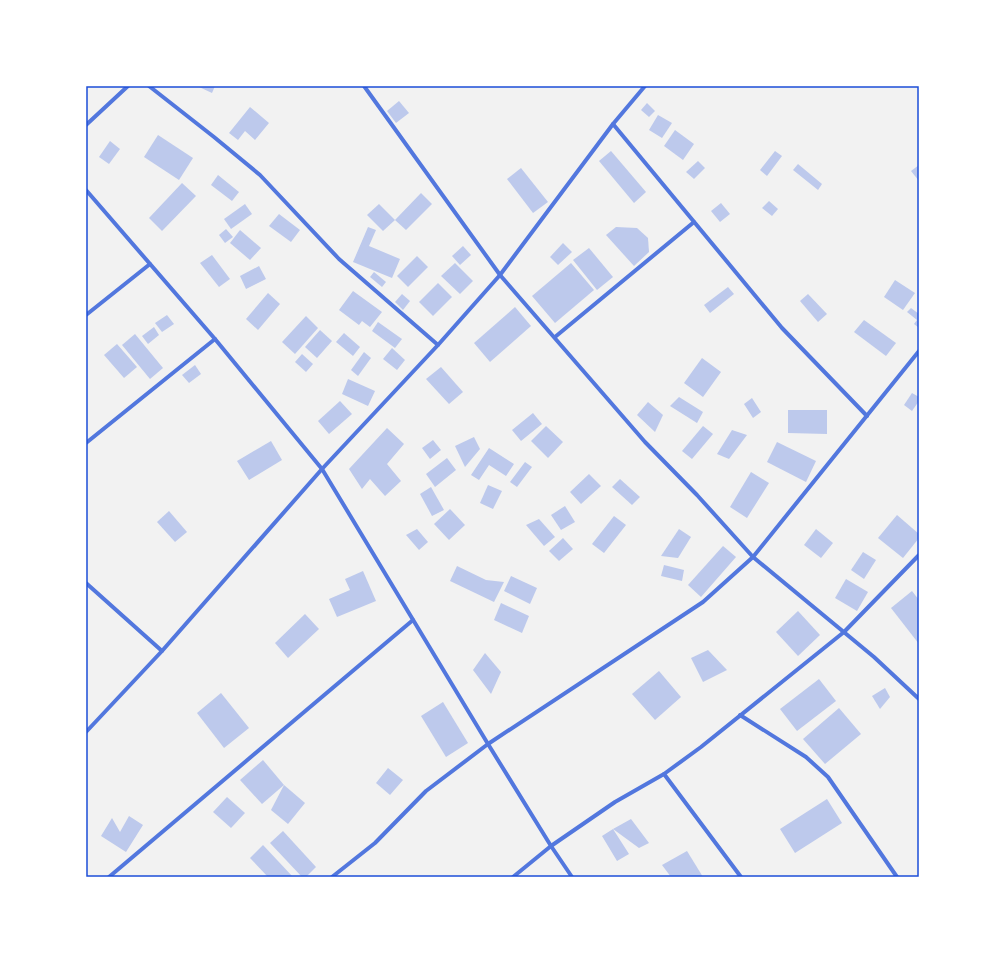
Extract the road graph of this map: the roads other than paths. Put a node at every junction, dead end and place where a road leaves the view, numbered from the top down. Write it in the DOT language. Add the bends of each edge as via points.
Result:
graph roads {
  1 [pos="128,86"];
  2 [pos="149,86"];
  3 [pos="364,86"];
  4 [pos="645,86"];
  5 [pos="613,124"];
  6 [pos="86,125"];
  7 [pos="86,190"];
  8 [pos="694,222"];
  9 [pos="150,264"];
  10 [pos="500,275"];
  11 [pos="86,315"];
  12 [pos="555,337"];
  13 [pos="215,338"];
  14 [pos="438,345"];
  15 [pos="919,350"];
  16 [pos="866,416"];
  17 [pos="86,443"];
  18 [pos="322,469"];
  19 [pos="919,555"];
  20 [pos="753,557"];
  21 [pos="86,583"];
  22 [pos="413,620"];
  23 [pos="844,632"];
  24 [pos="162,651"];
  25 [pos="919,699"];
  26 [pos="740,715"];
  27 [pos="86,732"];
  28 [pos="488,744"];
  29 [pos="664,774"];
  30 [pos="550,846"];
  31 [pos="109,877"];
  32 [pos="332,877"];
  33 [pos="512,877"];
  34 [pos="572,877"];
  35 [pos="741,877"];
  36 [pos="897,877"];
  1 -- 6 [label="street"];
  2 -- 14 [label="street" via="260,175 340,258"];
  3 -- 10 [label="street"];
  4 -- 5 [label="street"];
  5 -- 8 [label="street"];
  5 -- 10 [label="street"];
  7 -- 9 [label="street"];
  8 -- 12 [label="street"];
  8 -- 16 [label="street" via="782,328"];
  9 -- 11 [label="street"];
  9 -- 13 [label="street"];
  10 -- 12 [label="street"];
  10 -- 14 [label="street"];
  12 -- 20 [label="street" via="645,442"];
  13 -- 17 [label="street"];
  13 -- 18 [label="street"];
  14 -- 18 [label="street"];
  15 -- 16 [label="street"];
  16 -- 20 [label="street"];
  18 -- 22 [label="street"];
  18 -- 24 [label="street"];
  19 -- 23 [label="street"];
  20 -- 23 [label="street"];
  20 -- 28 [label="street" via="703,602"];
  21 -- 24 [label="street"];
  22 -- 28 [label="street"];
  22 -- 31 [label="street"];
  23 -- 25 [label="street"];
  23 -- 26 [label="street"];
  24 -- 27 [label="street"];
  26 -- 29 [label="street"];
  26 -- 36 [label="street" via="806,757 828,777"];
  28 -- 30 [label="street"];
  28 -- 32 [label="street" via="426,791 375,843"];
  29 -- 30 [label="street" via="615,802"];
  29 -- 35 [label="street"];
  30 -- 33 [label="street"];
  30 -- 34 [label="street"];
}
